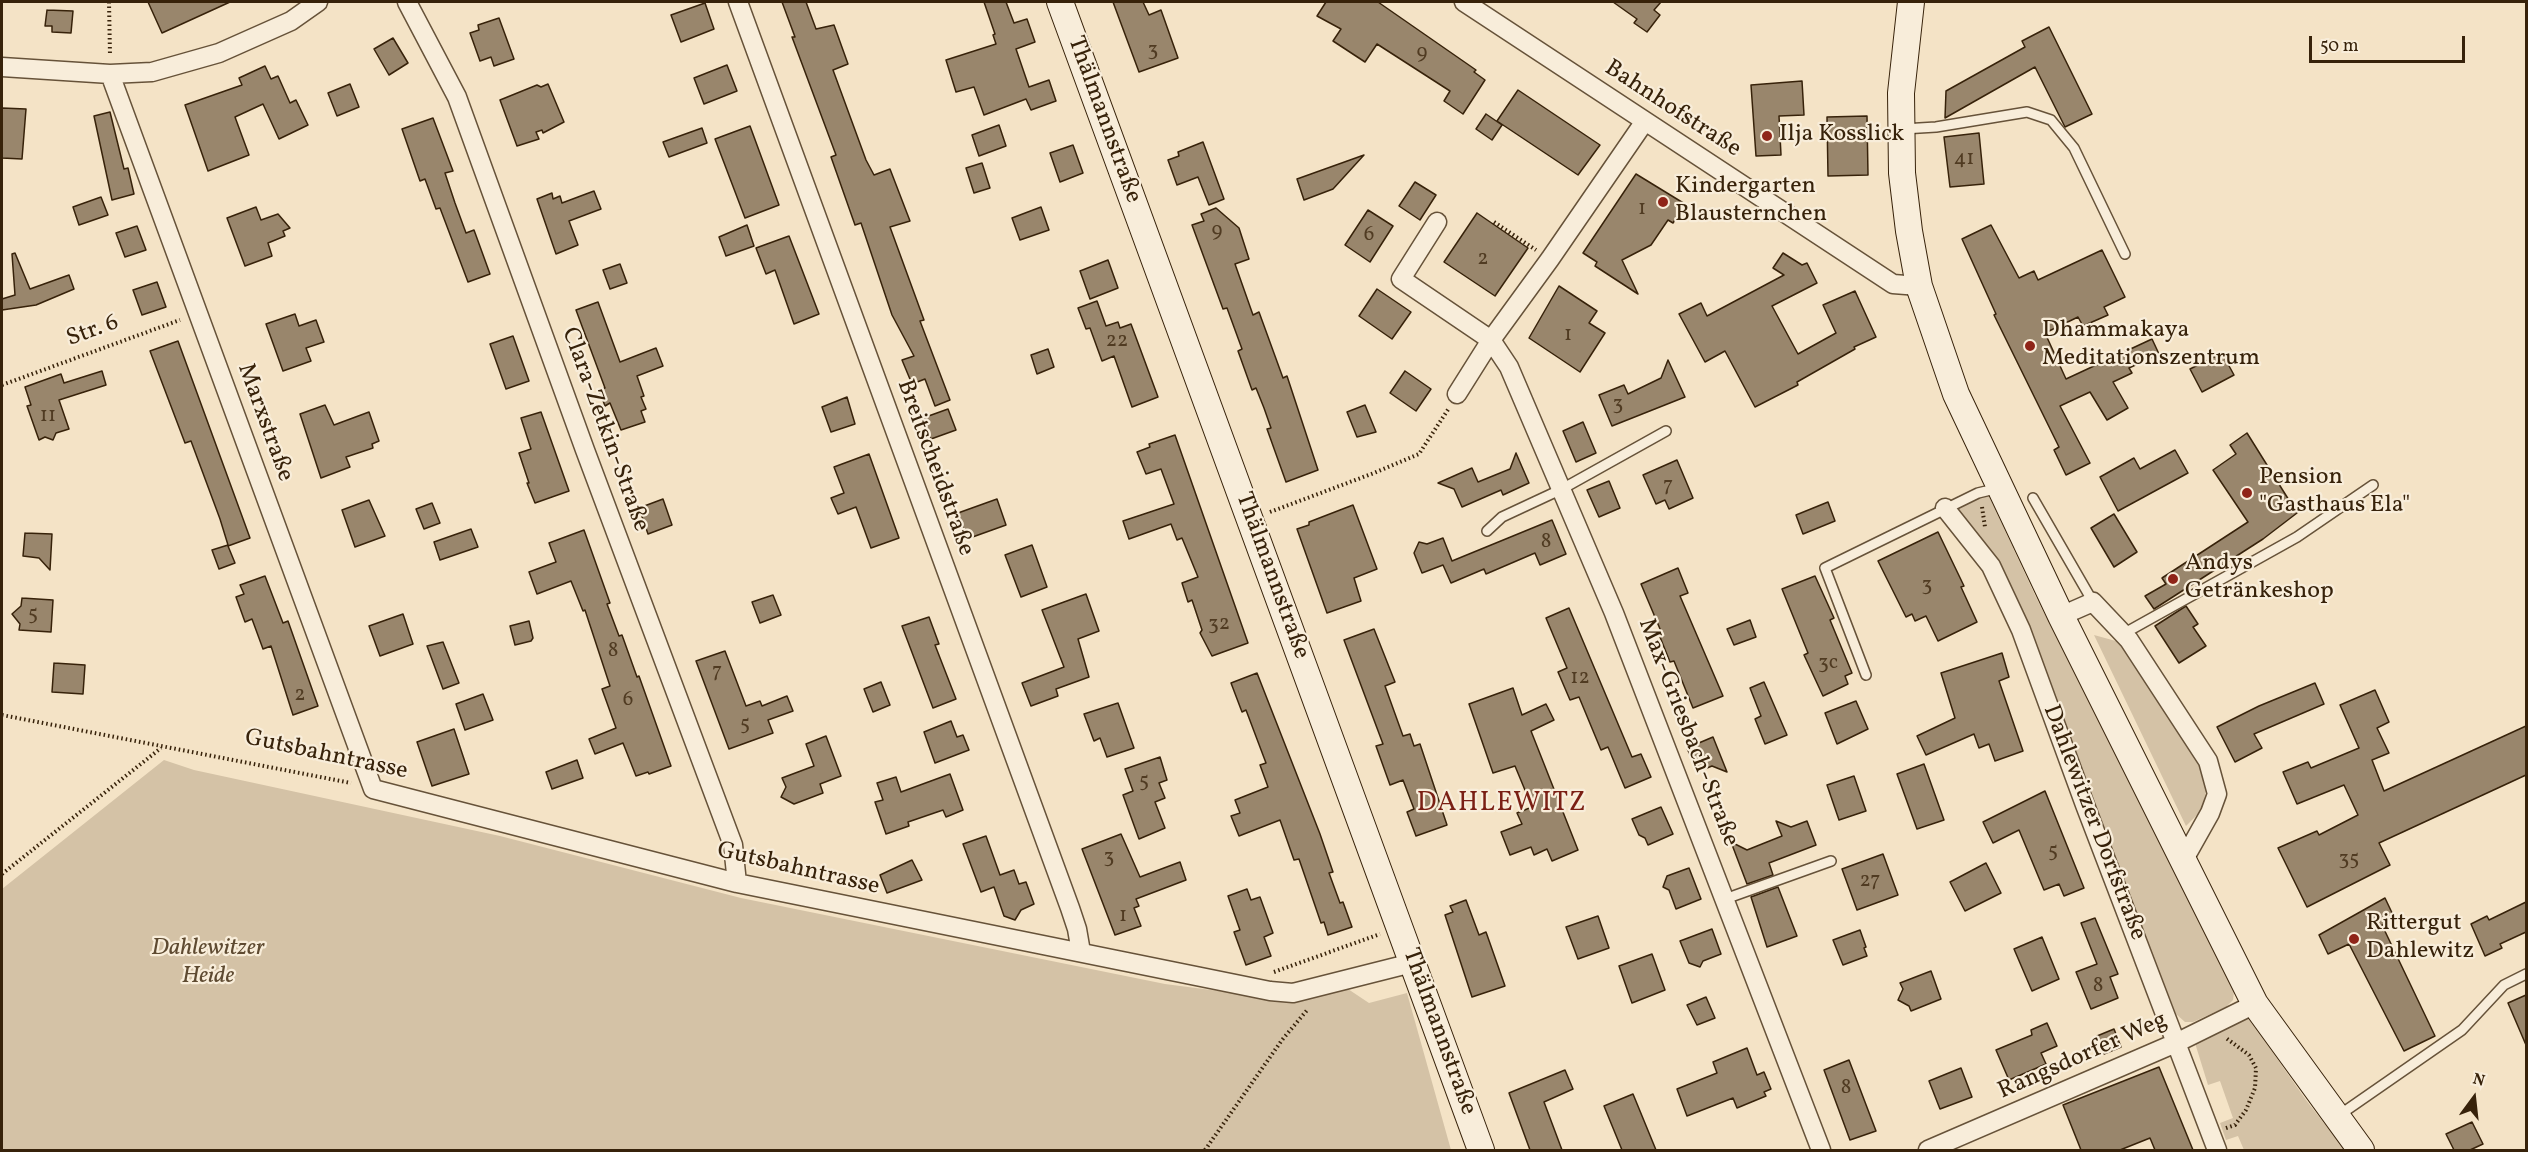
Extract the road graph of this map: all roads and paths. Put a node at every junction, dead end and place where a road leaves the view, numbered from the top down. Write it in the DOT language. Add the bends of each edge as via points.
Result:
graph roads {
  1 [pos="109,2"];
  2 [pos="318,2"];
  3 [pos="407,2"];
  4 [pos="738,2"];
  5 [pos="1060,2"];
  6 [pos="1464,2"];
  7 [pos="1911,2"];
  8 [pos="2,67"];
  9 [pos="110,74"];
  10 [pos="1645,121"];
  11 [pos="1901,129"];
  12 [pos="1437,222"];
  13 [pos="1494,222"];
  14 [pos="2125,254"];
  15 [pos="1550,259"];
  16 [pos="1919,286"];
  17 [pos="198,313"];
  18 [pos="1491,340"];
  19 [pos="2,385"];
  20 [pos="1457,394"];
  21 [pos="1666,431"];
  22 [pos="2373,485"];
  23 [pos="2000,488"];
  24 [pos="1562,489"];
  25 [pos="2033,498"];
  26 [pos="1945,508"];
  27 [pos="1250,520"];
  28 [pos="1487,531"];
  29 [pos="2093,602"];
  30 [pos="2061,616"];
  31 [pos="2123,634"];
  32 [pos="1866,675"];
  33 [pos="2,715"];
  34 [pos="161,748"];
  35 [pos="373,789"];
  36 [pos="1831,861"];
  37 [pos="2183,861"];
  38 [pos="2,874"];
  39 [pos="737,882"];
  40 [pos="1725,899"];
  41 [pos="1386,932"];
  42 [pos="1081,952"];
  43 [pos="1412,963"];
  44 [pos="1272,972"];
  45 [pos="2526,974"];
  46 [pos="1327,985"];
  47 [pos="2255,1004"];
  48 [pos="2219,1022"];
  49 [pos="2178,1041"];
  50 [pos="2336,1118"];
  51 [pos="2214,1142"];
  52 [pos="1205,1150"];
  53 [pos="1481,1150"];
  54 [pos="1821,1150"];
  55 [pos="1928,1150"];
  56 [pos="2361,1150"];
  1 -- 9 [label="path"];
  2 -- 9 [label="street" via="291,21 219,53 152,72"];
  3 -- 39 [label="street, Clara-Zetkin-Straße" via="455,90 733,845"];
  4 -- 42 [label="street, Breitscheidstraße" via="1070,908"];
  5 -- 27 [label="street, Thälmannstraße"];
  6 -- 10 [label="street, Bahnhofstraße"];
  7 -- 11 [label="street" via="1903,57"];
  8 -- 9 [label="street"];
  9 -- 17 [label="street, Marxstraße"];
  10 -- 15 [label="street"];
  10 -- 16 [label="street, Bahnhofstraße" via="1893,284"];
  11 -- 14 [label="lane" via="2027,112 2051,120 2074,148"];
  11 -- 16 [label="street" via="1909,231"];
  12 -- 18 [label="street" via="1401,279"];
  13 -- 15 [label="path"];
  15 -- 18 [label="street"];
  16 -- 23 [label="street" via="1956,394"];
  17 -- 19 [label="path, Str. 6"];
  17 -- 35 [label="street, Marxstraße"];
  18 -- 20 [label="street"];
  18 -- 24 [label="street, Max-Griesbach-Straße" via="1509,367"];
  20 -- 27 [label="path" via="1419,454"];
  21 -- 24 [label="lane"];
  22 -- 31 [label="lane" via="2297,537"];
  23 -- 26 [label="lane"];
  23 -- 30 [label="street"];
  24 -- 28 [label="lane" via="1502,518"];
  24 -- 40 [label="street, Max-Griesbach-Straße"];
  25 -- 29 [label="lane"];
  26 -- 32 [label="lane" via="1825,568"];
  26 -- 49 [label="street, Dahlewitzer Dorfstraße" via="1991,566 2006,594"];
  27 -- 43 [label="street, Thälmannstraße"];
  29 -- 30 [label="street"];
  29 -- 31 [label="street"];
  30 -- 37 [label="street"];
  31 -- 37 [label="street" via="2208,761 2217,794"];
  33 -- 34 [label="path, Gutsbahntrasse"];
  34 -- 35 [label="path, Gutsbahntrasse" via="292,770"];
  34 -- 38 [label="path"];
  35 -- 39 [label="street, Gutsbahntrasse"];
  36 -- 40 [label="lane"];
  37 -- 47 [label="street"];
  39 -- 42 [label="street, Gutsbahntrasse"];
  40 -- 54 [label="street, Max-Griesbach-Straße"];
  41 -- 44 [label="path"];
  42 -- 46 [label="street, Gutsbahntrasse" via="1270,991 1293,993"];
  43 -- 46 [label="street, Gutsbahntrasse"];
  43 -- 53 [label="street, Thälmannstraße"];
  45 -- 50 [label="lane" via="2504,985 2462,1030"];
  46 -- 52 [label="path" via="1282,1040"];
  47 -- 48 [label="street, Rangsdorfer Weg"];
  47 -- 50 [label="street"];
  48 -- 49 [label="street, Rangsdorfer Weg"];
  48 -- 51 [label="path" via="2226,1037 2249,1055 2256,1068 2255,1088 2246,1110"];
  49 -- 51 [label="street, Dahlewitzer Dorfstraße"];
  49 -- 55 [label="street, Rangsdorfer Weg"];
  50 -- 56 [label="street"];
}
